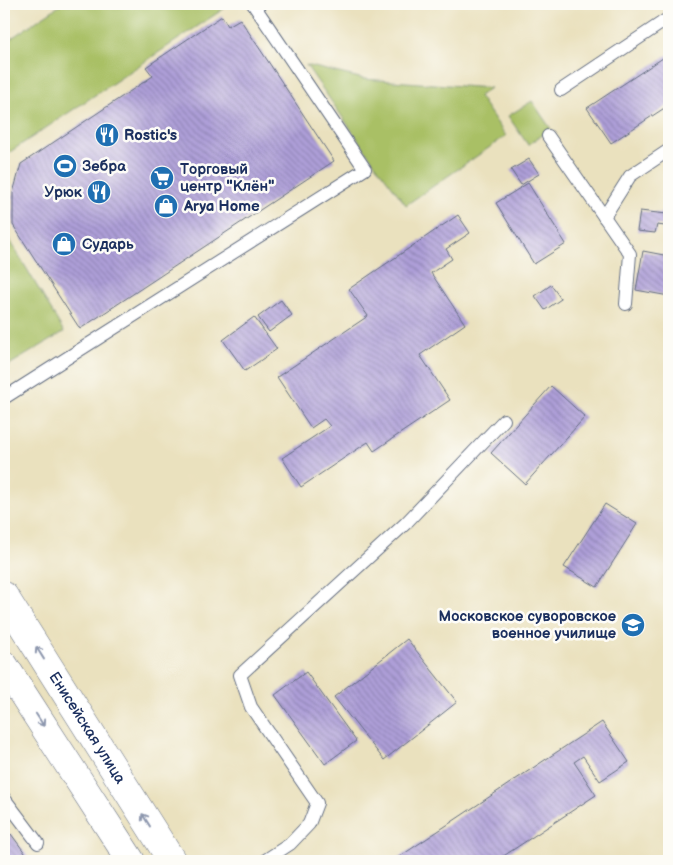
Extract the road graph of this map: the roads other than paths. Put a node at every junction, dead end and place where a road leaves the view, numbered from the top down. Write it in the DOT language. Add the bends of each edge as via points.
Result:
graph roads {
  1 [pos="253,4"];
  2 [pos="669,18"];
  3 [pos="561,90"];
  4 [pos="548,136"];
  5 [pos="669,150"];
  6 [pos="604,217"];
  7 [pos="626,304"];
  8 [pos="4,398"];
  9 [pos="504,420"];
  10 [pos="4,596"];
  11 [pos="4,665"];
  12 [pos="4,798"];
  13 [pos="38,844"];
  14 [pos="132,861"];
  15 [pos="172,861"];
  16 [pos="264,861"];
  1 -- 8 [label="lane" via="365,168"];
  2 -- 3 [label="lane"];
  4 -- 6 [label="lane"];
  5 -- 6 [label="lane" via="630,176"];
  6 -- 7 [label="lane" via="630,254"];
  9 -- 16 [label="lane" via="405,524 240,676 251,708 317,803 309,824 290,844"];
  15 -- 10 [label="main road, Енисейская улица, one-way"];
  11 -- 14 [label="main road, one-way"];
  12 -- 13 [label="lane"];
}
